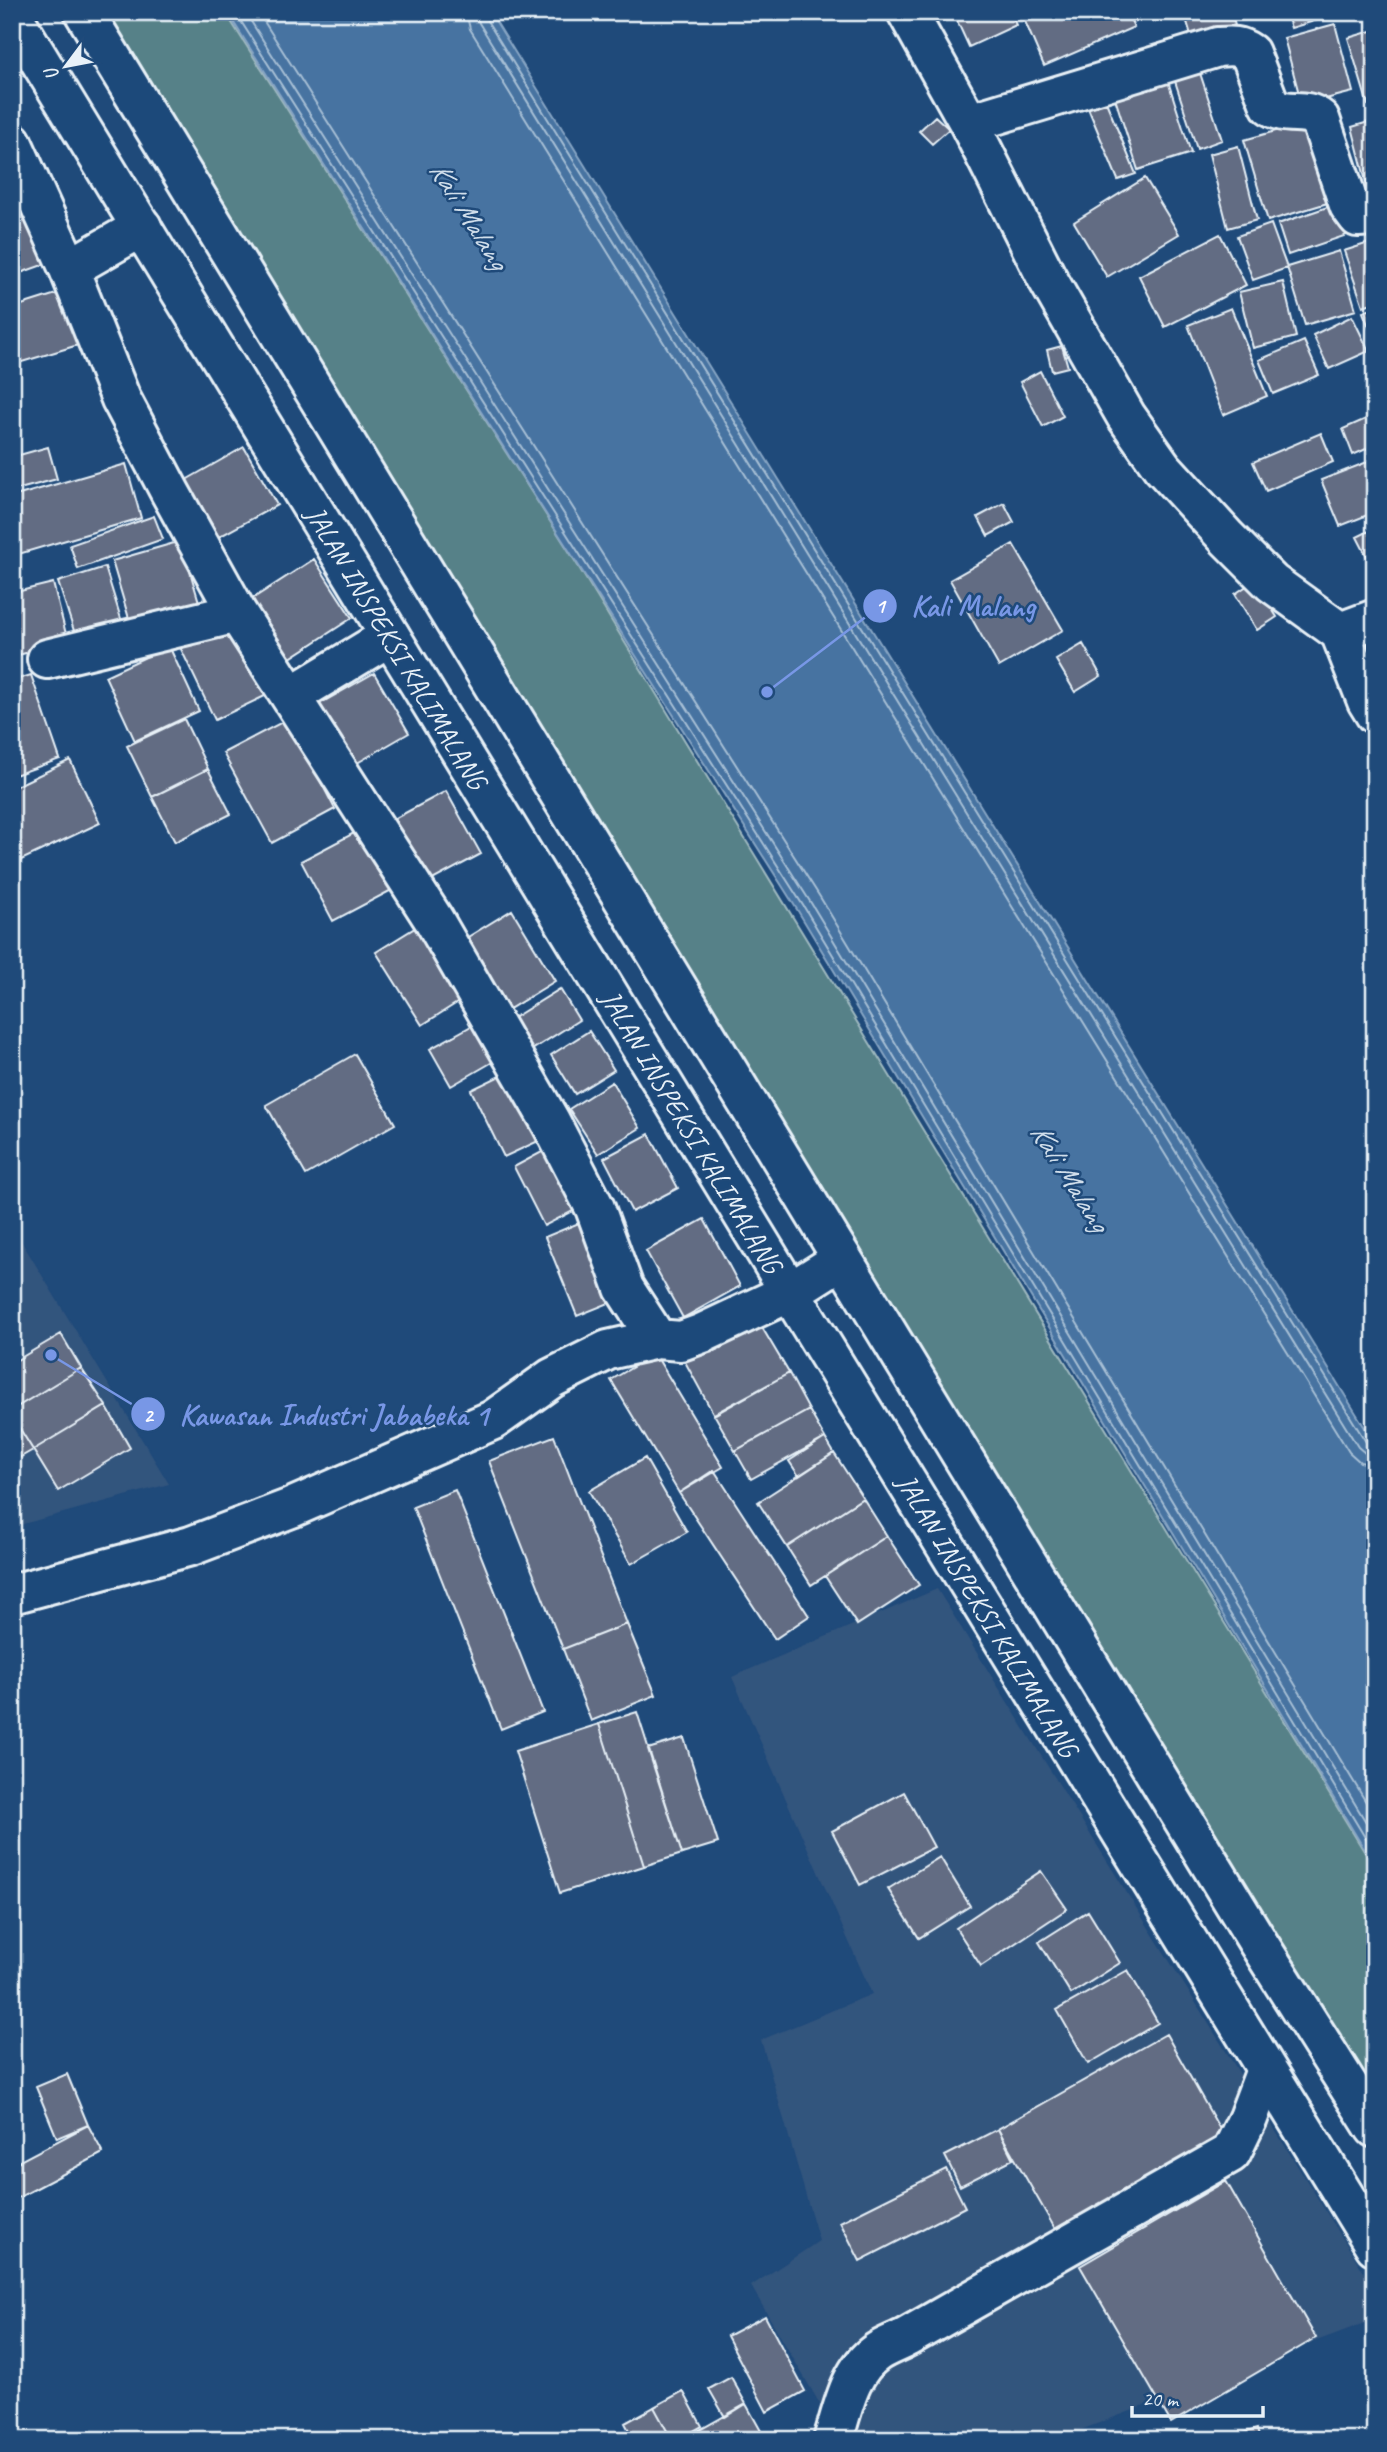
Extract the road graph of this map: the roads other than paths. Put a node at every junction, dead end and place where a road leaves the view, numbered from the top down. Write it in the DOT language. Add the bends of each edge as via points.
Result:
graph roads {
  1 [pos="84,12"];
  2 [pos="907,12"];
  3 [pos="12,15"];
  4 [pos="969,123"];
  5 [pos="12,142"];
  6 [pos="1375,216"];
  7 [pos="142,227"];
  8 [pos="69,269"];
  9 [pos="237,613"];
  10 [pos="1375,618"];
  11 [pos="1340,632"];
  12 [pos="390,636"];
  13 [pos="47,659"];
  14 [pos="291,696"];
  15 [pos="1375,714"];
  16 [pos="842,1259"];
  17 [pos="790,1292"];
  18 [pos="657,1339"];
  19 [pos="12,1594"];
  20 [pos="1259,1944"];
  21 [pos="1206,1973"];
  22 [pos="1266,2070"];
  23 [pos="1375,2128"];
  24 [pos="1375,2246"];
  25 [pos="833,2440"];
  1 -- 16 [label="main road"];
  2 -- 4 [label="main road"];
  3 -- 7 [label="main road, JALAN INSPEKSI KALIMALANG"];
  4 -- 6 [label="main road" via="1218,47 1243,47 1250,53 1270,106 1276,111 1313,113 1320,119 1349,205 1358,217"];
  4 -- 11 [label="main road" via="1046,276 1126,416 1162,467 1272,583"];
  5 -- 8 [label="main road"];
  7 -- 8 [label="main road"];
  7 -- 12 [label="main road, JALAN INSPEKSI KALIMALANG"];
  8 -- 9 [label="main road" via="121,399"];
  9 -- 13 [label="main road"];
  9 -- 14 [label="main road"];
  10 -- 11 [label="main road"];
  11 -- 15 [label="main road"];
  12 -- 14 [label="main road"];
  12 -- 17 [label="main road, JALAN INSPEKSI KALIMALANG"];
  14 -- 18 [label="main road" via="434,920 543,1109 595,1208 624,1288"];
  16 -- 17 [label="main road"];
  16 -- 20 [label="main road"];
  17 -- 18 [label="main road" via="681,1341"];
  17 -- 21 [label="main road, JALAN INSPEKSI KALIMALANG"];
  18 -- 19 [label="main road" via="608,1350 552,1378 493,1420 291,1508 191,1546"];
  20 -- 21 [label="main road"];
  20 -- 23 [label="main road"];
  21 -- 22 [label="main road, JALAN INSPEKSI KALIMALANG"];
  22 -- 24 [label="main road, JALAN INSPEKSI KALIMALANG"];
  22 -- 25 [label="main road" via="1231,2153 877,2352 858,2370"];
}
